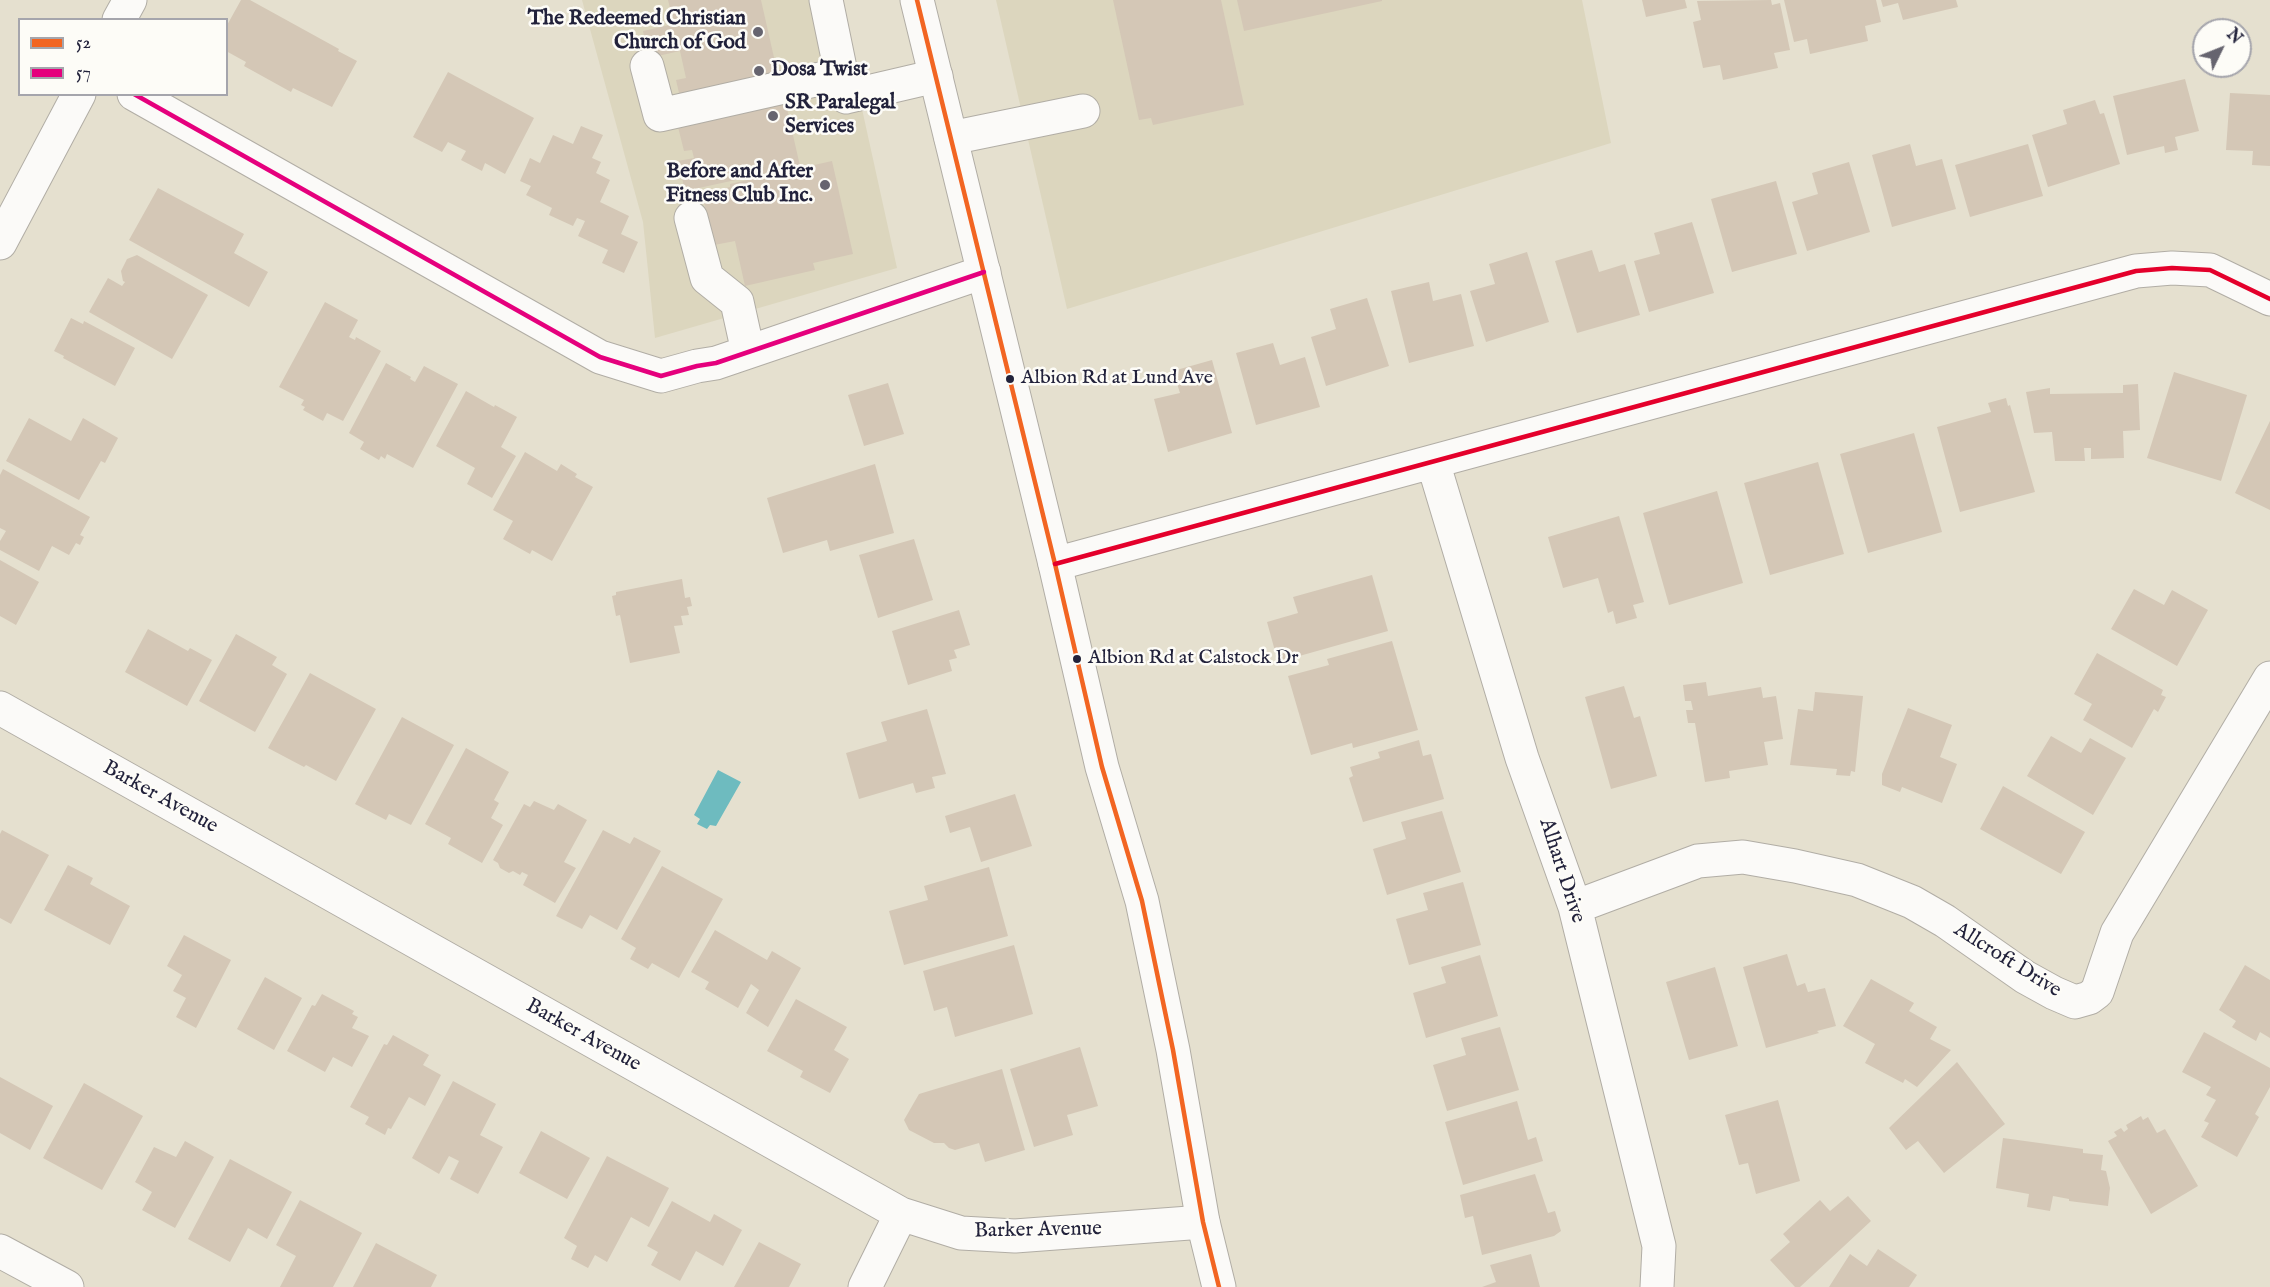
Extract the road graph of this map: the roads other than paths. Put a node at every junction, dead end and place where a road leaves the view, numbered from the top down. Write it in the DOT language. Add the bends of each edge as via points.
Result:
graph roads {
  1 [pos="130,0"];
  2 [pos="826,0"];
  3 [pos="917,0"];
  4 [pos="120,18"];
  5 [pos="647,66"];
  6 [pos="842,74"];
  7 [pos="936,76"];
  8 [pos="78,96"];
  9 [pos="138,96"];
  10 [pos="1083,111"];
  11 [pos="951,138"];
  12 [pos="691,218"];
  13 [pos="0,243"];
  14 [pos="984,272"];
  15 [pos="2270,298"];
  16 [pos="748,352"];
  17 [pos="1432,462"];
  18 [pos="1055,564"];
  19 [pos="2270,678"];
  20 [pos="0,708"];
  21 [pos="1575,907"];
  22 [pos="901,1214"];
  23 [pos="1203,1222"];
  24 [pos="0,1251"];
  25 [pos="67,1287"];
  26 [pos="865,1287"];
  27 [pos="1219,1287"];
  28 [pos="1657,1287"];
  1 -- 4 [label="street"];
  2 -- 6 [label="street"];
  3 -- 7 [label="street"];
  5 -- 6 [label="street" via="660,115"];
  6 -- 7 [label="street" via="846,97"];
  7 -- 11 [label="street"];
  8 -- 13 [label="street"];
  9 -- 16 [label="street" via="600,357 661,376"];
  10 -- 11 [label="street"];
  11 -- 14 [label="street"];
  12 -- 16 [label="street" via="707,278 737,302"];
  14 -- 16 [label="street"];
  14 -- 18 [label="street"];
  15 -- 17 [label="street" via="2210,270 2136,271"];
  17 -- 18 [label="street"];
  17 -- 21 [label="street, Alhart Drive" via="1522,758"];
  18 -- 23 [label="street" via="1102,767 1142,901"];
  19 -- 21 [label="street, Allcroft Drive" via="2117,933 2097,992 2089,998 2075,1002 2054,993 1912,902 1857,880 1743,857 1698,861"];
  20 -- 22 [label="street, Barker Avenue"];
  21 -- 28 [label="street, Alhart Drive" via="1659,1246"];
  22 -- 23 [label="street, Barker Avenue" via="961,1233 1016,1236"];
  22 -- 26 [label="street"];
  23 -- 27 [label="street"];
  24 -- 25 [label="street"];
}
